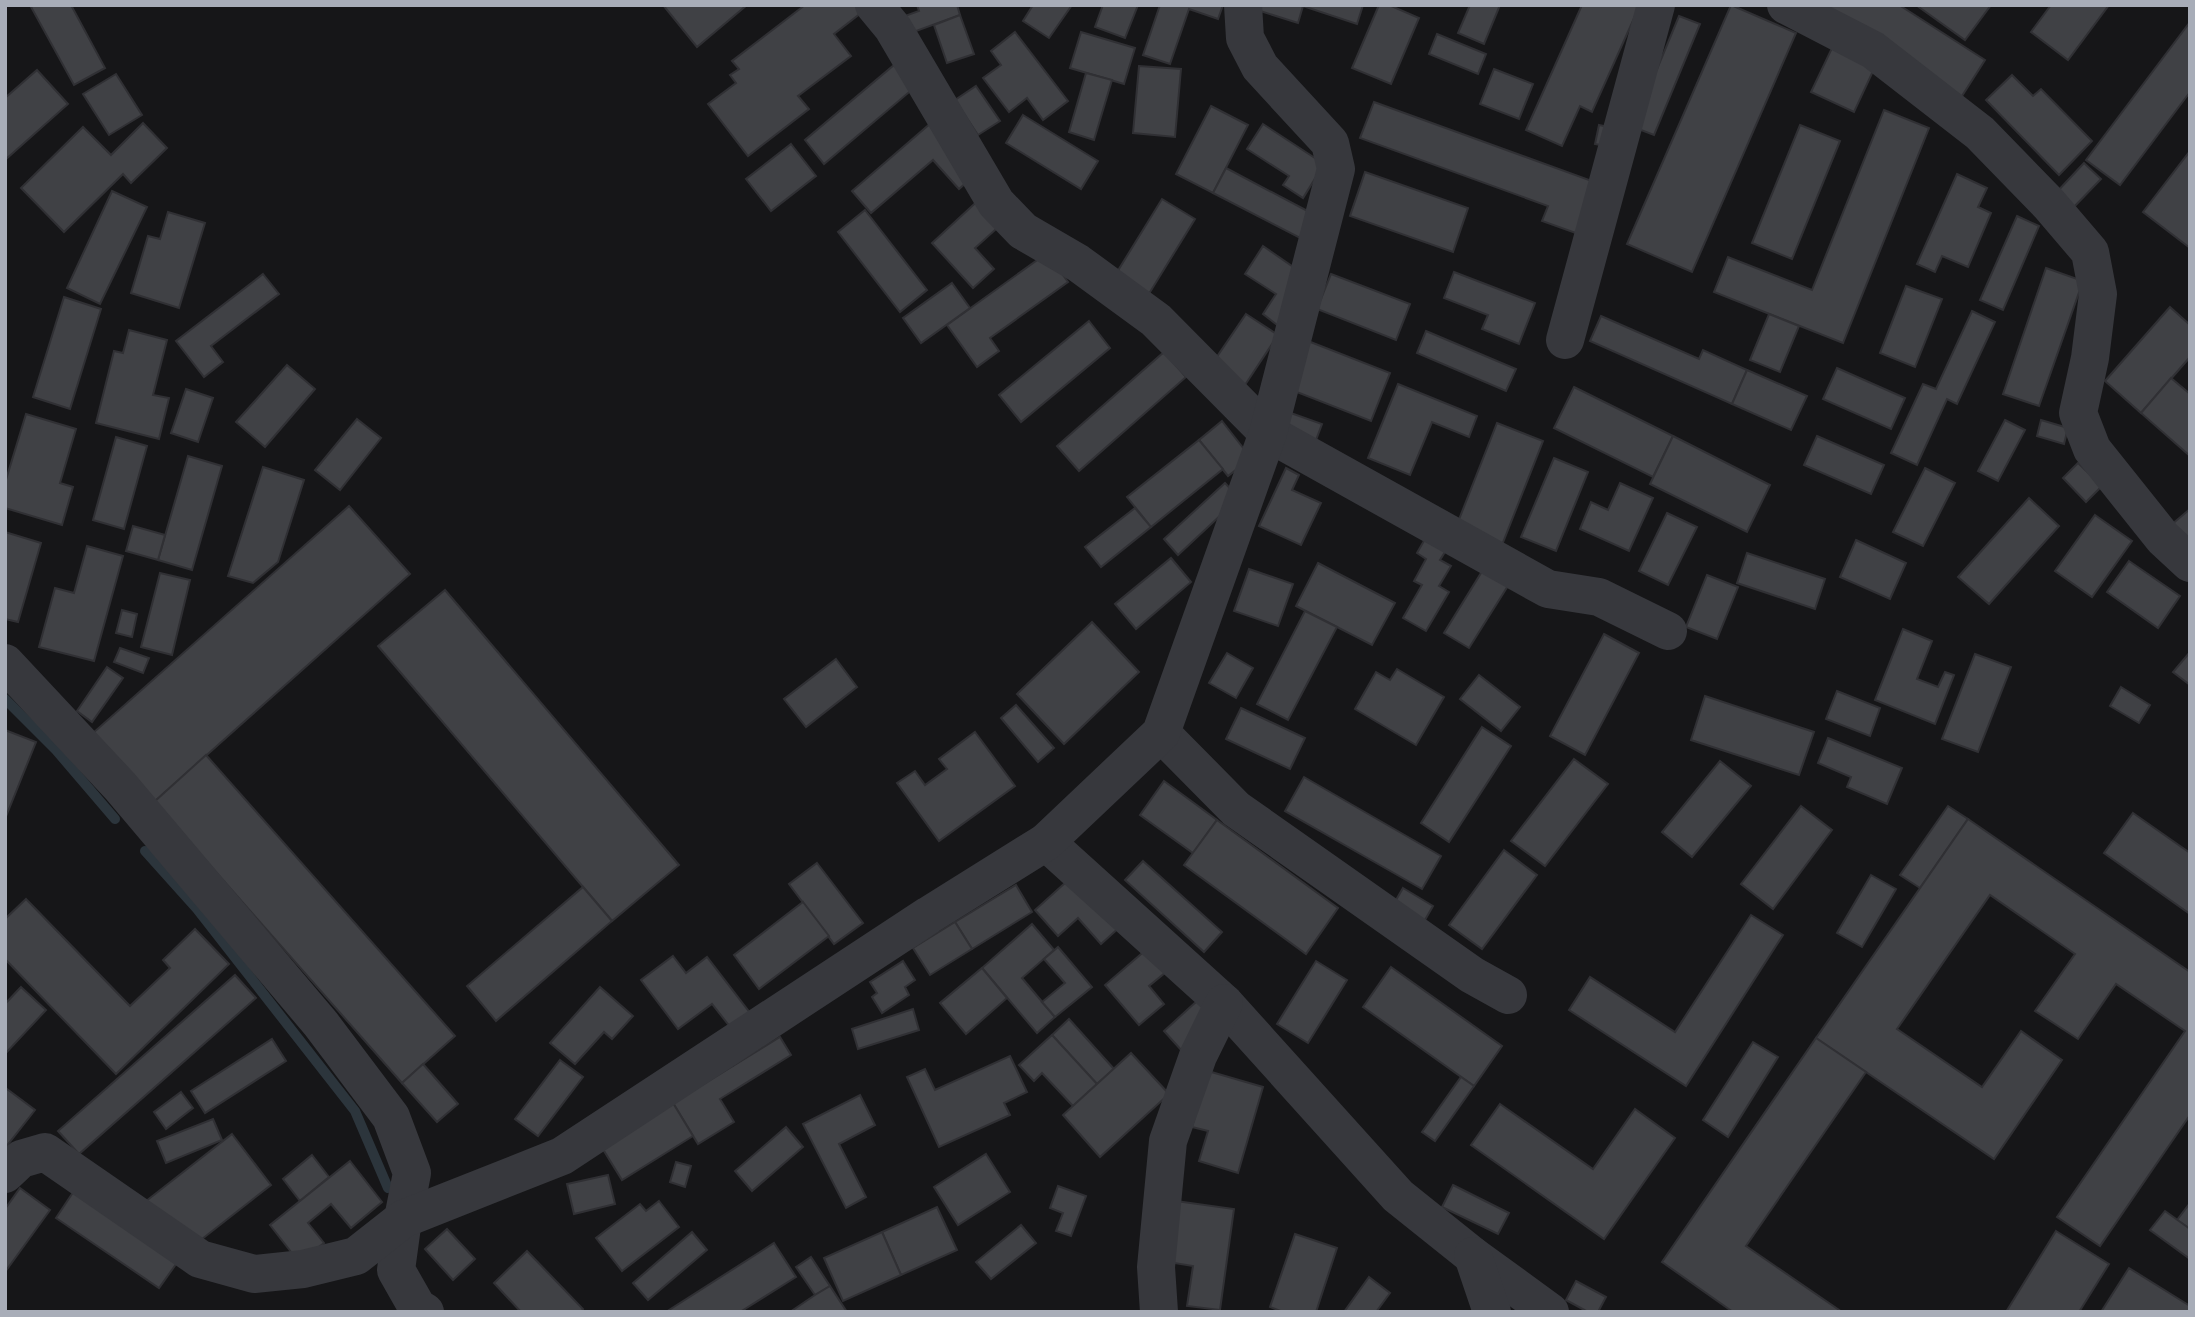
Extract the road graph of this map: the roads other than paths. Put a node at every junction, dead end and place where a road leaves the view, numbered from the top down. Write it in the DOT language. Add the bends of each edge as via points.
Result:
graph roads {
  1 [pos="874,5"];
  2 [pos="1243,5"];
  3 [pos="1656,5"];
  4 [pos="1786,5"];
  5 [pos="1565,340"];
  6 [pos="1268,433"];
  7 [pos="2190,563"];
  8 [pos="1668,631"];
  9 [pos="5,663"];
  10 [pos="1161,733"];
  11 [pos="1046,842"];
  12 [pos="1508,995"];
  13 [pos="1224,1003"];
  14 [pos="5,1174"];
  15 [pos="402,1219"];
  16 [pos="1473,1256"];
  17 [pos="425,1312"];
  18 [pos="1158,1312"];
  19 [pos="1492,1312"];
  20 [pos="1550,1312"];
  1 -- 6 [label="street" via="893,28 996,202 1023,231 1079,263 1156,320"];
  2 -- 6 [label="street" via="1245,38 1259,67 1330,143 1336,169"];
  3 -- 5 [label="street"];
  4 -- 7 [label="street" via="1873,50 1980,133 2090,252 2098,294 2078,413 2091,449 2163,538"];
  6 -- 8 [label="street" via="1548,589 1599,597"];
  6 -- 10 [label="street"];
  9 -- 15 [label="street" via="120,786 321,1024 391,1117 412,1173"];
  10 -- 11 [label="street"];
  10 -- 12 [label="street" via="1236,809 1472,975"];
  11 -- 13 [label="street"];
  11 -- 15 [label="street" via="562,1156"];
  13 -- 16 [label="street" via="1398,1196"];
  13 -- 18 [label="street" via="1198,1056 1168,1141 1156,1266"];
  14 -- 15 [label="street" via="21,1159 45,1152 200,1259 254,1274 303,1269 356,1256"];
  15 -- 17 [label="street" via="396,1270 417,1307"];
  16 -- 19 [label="street"];
  16 -- 20 [label="street"];
}
